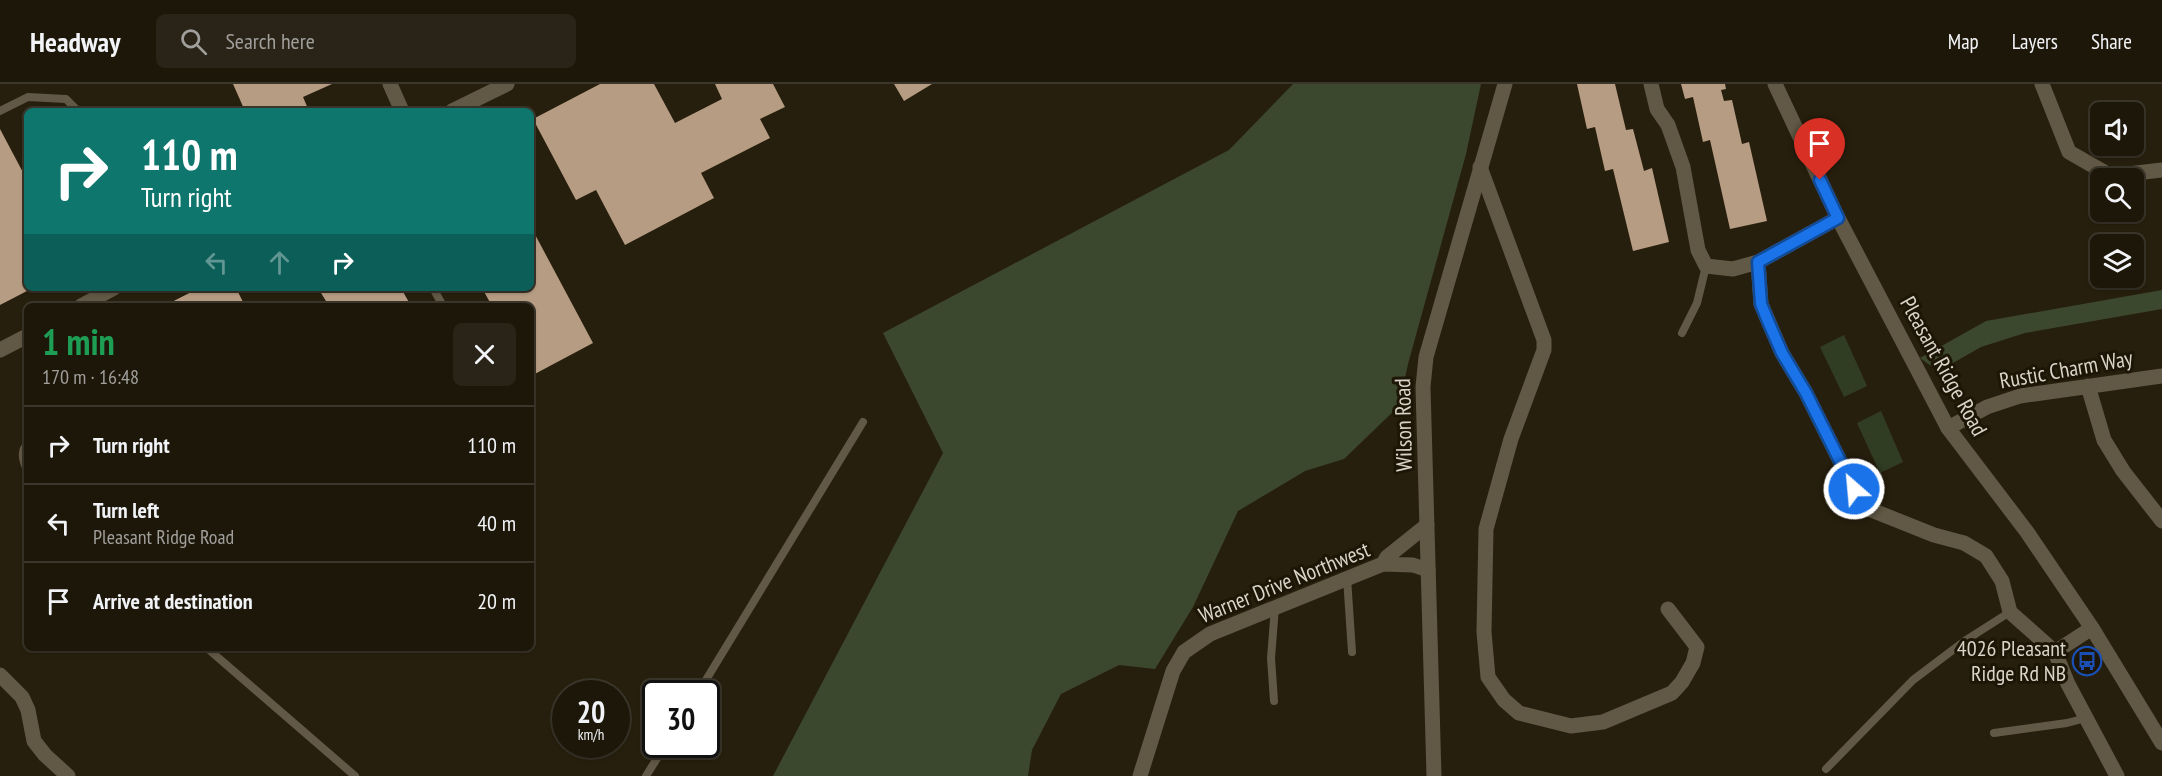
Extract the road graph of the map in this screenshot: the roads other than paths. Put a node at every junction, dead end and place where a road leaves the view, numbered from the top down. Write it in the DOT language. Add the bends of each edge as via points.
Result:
graph roads {
  1 [pos="390,84"];
  2 [pos="507,84"];
  3 [pos="1505,84"];
  4 [pos="1652,84"];
  5 [pos="1775,84"];
  6 [pos="2042,84"];
  7 [pos="75,108"];
  8 [pos="401,108"];
  9 [pos="458,108"];
  10 [pos="0,111"];
  11 [pos="1480,167"];
  12 [pos="2162,170"];
  13 [pos="1838,218"];
  14 [pos="1758,262"];
  15 [pos="1706,266"];
  16 [pos="108,291"];
  17 [pos="86,303"];
  18 [pos="1682,333"];
  19 [pos="24,338"];
  20 [pos="0,350"];
  21 [pos="2162,376"];
  22 [pos="2088,386"];
  23 [pos="863,422"];
  24 [pos="1948,428"];
  25 [pos="24,448"];
  26 [pos="24,463"];
  27 [pos="2162,522"];
  28 [pos="1427,525"];
  29 [pos="1383,564"];
  30 [pos="1428,570"];
  31 [pos="1347,578"];
  32 [pos="1275,608"];
  33 [pos="1668,609"];
  34 [pos="2010,612"];
  35 [pos="2092,628"];
  36 [pos="210,651"];
  37 [pos="1352,652"];
  38 [pos="2055,652"];
  39 [pos="0,675"];
  40 [pos="706,680"];
  41 [pos="1274,701"];
  42 [pos="2086,718"];
  43 [pos="1994,733"];
  44 [pos="2162,743"];
  45 [pos="657,758"];
  46 [pos="1826,769"];
  47 [pos="68,776"];
  48 [pos="355,776"];
  49 [pos="646,776"];
  50 [pos="1140,776"];
  51 [pos="1434,776"];
  52 [pos="2117,776"];
  1 -- 8 [label="street"];
  2 -- 9 [label="street"];
  3 -- 11 [label="street, Wilson Road"];
  4 -- 15 [label="street" via="1657,109 1668,125 1683,166 1698,250"];
  5 -- 13 [label="street, Pleasant Ridge Road"];
  6 -- 12 [label="street" via="2069,152 2111,176"];
  7 -- 10 [label="lane" via="66,99 28,97"];
  11 -- 28 [label="street, Wilson Road" via="1426,357 1423,387"];
  11 -- 33 [label="street" via="1545,350 1511,439 1486,529 1484,632 1488,677 1518,713 1571,726 1618,717 1672,693 1693,663 1697,647"];
  13 -- 14 [label="street"];
  13 -- 24 [label="street, Pleasant Ridge Road"];
  14 -- 15 [label="street" via="1733,270"];
  14 -- 34 [label="street" via="1761,304 1782,353 1854,489 1869,509 1964,543 1986,556 2002,581"];
  15 -- 18 [label="lane" via="1696,303"];
  16 -- 17 [label="street"];
  19 -- 20 [label="street"];
  21 -- 22 [label="street, Rustic Charm Way"];
  22 -- 24 [label="street, Rustic Charm Way" via="2020,396 1987,407"];
  22 -- 27 [label="street" via="2104,440 2122,471"];
  23 -- 40 [label="lane"];
  24 -- 35 [label="street, Pleasant Ridge Road" via="2027,532"];
  25 -- 26 [label="lane"];
  28 -- 29 [label="street"];
  28 -- 30 [label="street, Wilson Road"];
  29 -- 30 [label="street, Warner Drive Northwest" via="1406,564"];
  29 -- 31 [label="street, Warner Drive Northwest"];
  30 -- 51 [label="street, Wilson Road"];
  31 -- 32 [label="street, Warner Drive Northwest"];
  31 -- 37 [label="lane"];
  32 -- 41 [label="lane" via="1271,658"];
  32 -- 50 [label="street, Warner Drive Northwest" via="1210,634 1184,652 1173,671"];
  34 -- 38 [label="street"];
  34 -- 46 [label="lane" via="1913,680"];
  35 -- 38 [label="street"];
  35 -- 44 [label="street, Pleasant Ridge Road"];
  36 -- 48 [label="lane"];
  38 -- 42 [label="street"];
  39 -- 47 [label="street" via="22,697 34,741"];
  42 -- 43 [label="lane"];
  42 -- 52 [label="street"];
  45 -- 49 [label="lane"];
}
